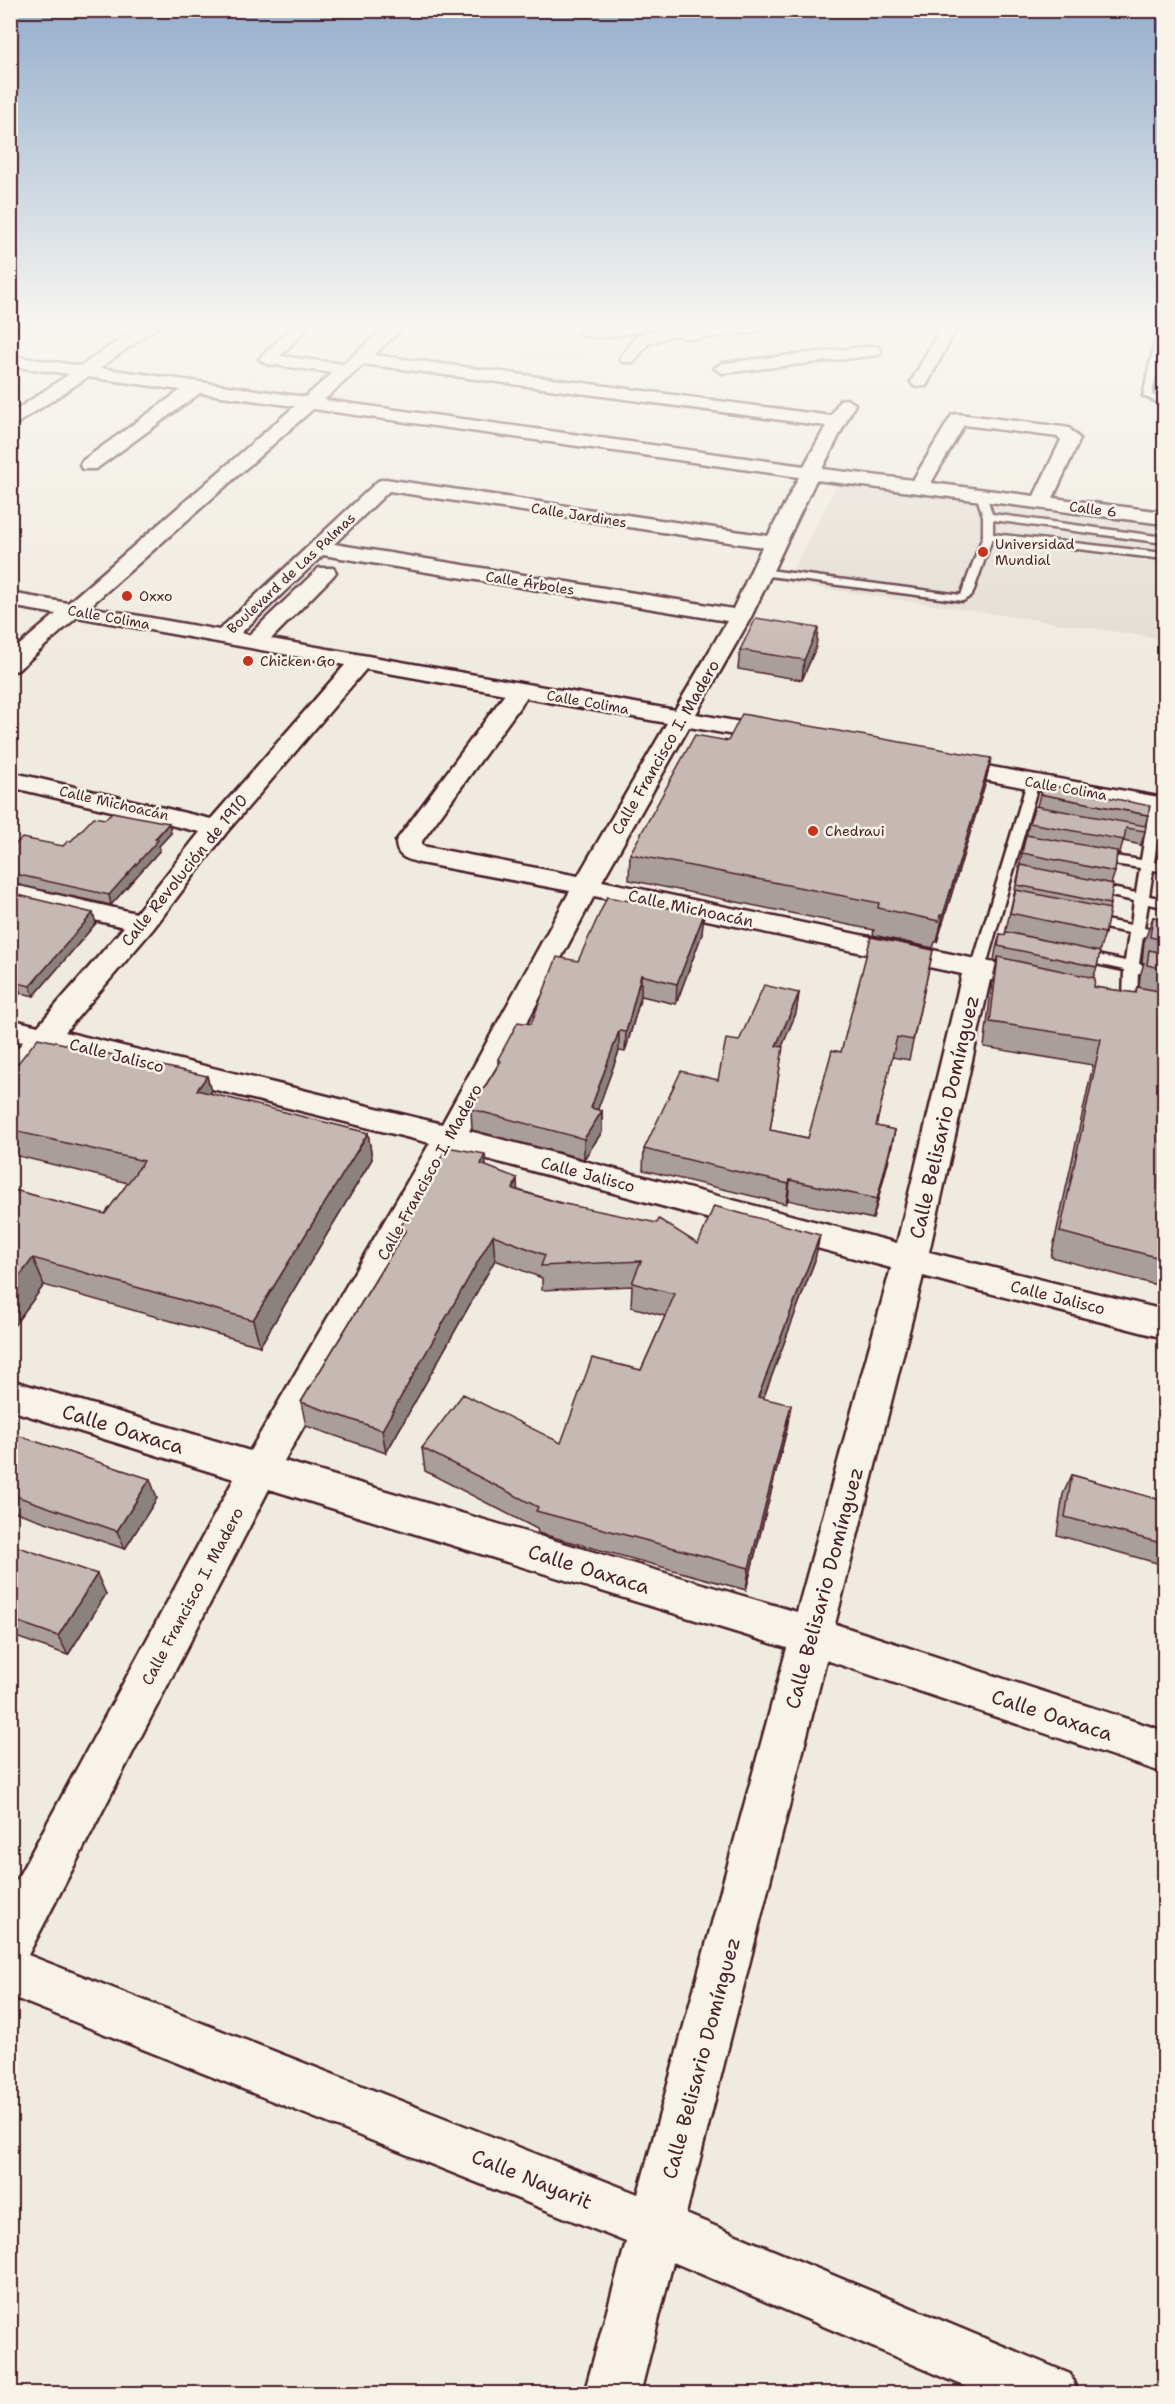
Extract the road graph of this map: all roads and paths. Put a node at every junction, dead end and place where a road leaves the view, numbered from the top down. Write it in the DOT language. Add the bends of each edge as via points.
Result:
graph roads {
  1 [pos="125,439"];
  2 [pos="267,439"];
  3 [pos="571,439"];
  4 [pos="828,439"];
  5 [pos="946,439"];
  6 [pos="1071,439"];
  7 [pos="89,465"];
  8 [pos="810,473"];
  9 [pos="385,485"];
  10 [pos="919,486"];
  11 [pos="406,488"];
  12 [pos="981,494"];
  13 [pos="1041,502"];
  14 [pos="988,516"];
  15 [pos="1164,518"];
  16 [pos="988,536"];
  17 [pos="1164,540"];
  18 [pos="320,548"];
  19 [pos="346,552"];
  20 [pos="1164,556"];
  21 [pos="767,558"];
  22 [pos="10,599"];
  23 [pos="72,611"];
  24 [pos="740,617"];
  25 [pos="224,637"];
  26 [pos="254,643"];
  27 [pos="359,663"];
  28 [pos="10,665"];
  29 [pos="519,690"];
  30 [pos="681,718"];
  31 [pos="798,739"];
  32 [pos="916,760"];
  33 [pos="10,778"];
  34 [pos="1033,782"];
  35 [pos="1160,805"];
  36 [pos="217,828"];
  37 [pos="1152,835"];
  38 [pos="1080,854"];
  39 [pos="1146,865"];
  40 [pos="1164,868"];
  41 [pos="1076,884"];
  42 [pos="586,886"];
  43 [pos="10,892"];
  44 [pos="1143,898"];
  45 [pos="1164,903"];
  46 [pos="1070,916"];
  47 [pos="143,923"];
  48 [pos="1139,931"];
  49 [pos="1164,936"];
  50 [pos="1064,953"];
  51 [pos="1131,967"];
  52 [pos="978,969"];
  53 [pos="1164,974"];
  54 [pos="1025,979"];
  55 [pos="1130,1000"];
  56 [pos="10,1029"];
  57 [pos="44,1037"];
  58 [pos="10,1077"];
  59 [pos="450,1137"];
  60 [pos="910,1260"];
  61 [pos="1164,1324"];
  62 [pos="10,1395"];
  63 [pos="259,1470"];
  64 [pos="812,1636"];
  65 [pos="1164,1752"];
  66 [pos="10,1940"];
  67 [pos="10,1971"];
  68 [pos="657,2228"];
  69 [pos="612,2394"];
  70 [pos="1050,2394"];
  1 -- 7 [label="street"];
  2 -- 23 [label="street"];
  3 -- 8 [label="street, Calle 6"];
  4 -- 8 [label="street, Calle Francisco I. Madero"];
  5 -- 10 [label="street"];
  6 -- 13 [label="street"];
  8 -- 10 [label="street, Calle 6"];
  8 -- 21 [label="street, Calle Francisco I. Madero"];
  9 -- 11 [label="street, Calle Jardines"];
  9 -- 18 [label="street, Boulevard de Las Palmas"];
  10 -- 12 [label="street, Calle 6"];
  11 -- 19 [label="street, Boulevard de Las Palmas"];
  11 -- 21 [label="street, Calle Jardines"];
  12 -- 13 [label="street, Calle 6"];
  12 -- 14 [label="lane"];
  13 -- 15 [label="street, Calle 6"];
  14 -- 16 [label="lane"];
  14 -- 17 [label="lane"];
  16 -- 20 [label="lane"];
  16 -- 21 [label="lane" via="967,595 957,599"];
  18 -- 19 [label="street, Calle Árboles"];
  18 -- 25 [label="street, Boulevard de Las Palmas"];
  19 -- 24 [label="street, Calle Árboles"];
  19 -- 26 [label="street, Boulevard de Las Palmas"];
  21 -- 24 [label="street, Calle Francisco I. Madero"];
  22 -- 23 [label="street, Calle Colima"];
  23 -- 25 [label="street, Calle Colima"];
  23 -- 28 [label="street"];
  24 -- 30 [label="street, Calle Francisco I. Madero"];
  25 -- 26 [label="street, Calle Colima"];
  26 -- 27 [label="street, Calle Colima"];
  27 -- 29 [label="street, Calle Colima"];
  27 -- 36 [label="street, Calle Revolución de 1910"];
  29 -- 30 [label="street, Calle Colima"];
  29 -- 42 [label="street, Calle Michoacán" via="409,841 409,850"];
  30 -- 31 [label="street, Calle Colima"];
  30 -- 42 [label="street, Calle Francisco I. Madero"];
  32 -- 34 [label="street, Calle Colima"];
  33 -- 36 [label="street, Calle Michoacán"];
  34 -- 35 [label="street, Calle Colima"];
  34 -- 52 [label="lane, Calle Belisario Domínguez" via="1030,813 1005,903"];
  35 -- 37 [label="lane"];
  36 -- 47 [label="street, Calle Revolución de 1910"];
  37 -- 39 [label="lane"];
  38 -- 39 [label="lane"];
  39 -- 40 [label="lane"];
  39 -- 44 [label="lane"];
  41 -- 44 [label="lane"];
  42 -- 52 [label="street, Calle Michoacán"];
  42 -- 59 [label="street, Calle Francisco I. Madero"];
  43 -- 47 [label="street"];
  44 -- 45 [label="lane"];
  44 -- 48 [label="lane"];
  46 -- 48 [label="lane"];
  47 -- 57 [label="street, Calle Revolución de 1910"];
  48 -- 49 [label="lane"];
  48 -- 51 [label="lane"];
  50 -- 51 [label="lane"];
  51 -- 53 [label="lane"];
  51 -- 55 [label="lane"];
  52 -- 54 [label="street, Calle Michoacán"];
  52 -- 60 [label="street, Calle Belisario Domínguez"];
  56 -- 57 [label="street, Calle Jalisco"];
  57 -- 58 [label="street, Calle Revolución de 1910"];
  57 -- 59 [label="street, Calle Jalisco"];
  59 -- 60 [label="street, Calle Jalisco"];
  59 -- 63 [label="street, Calle Francisco I. Madero"];
  60 -- 61 [label="street, Calle Jalisco"];
  60 -- 64 [label="street, Calle Belisario Domínguez"];
  62 -- 63 [label="street, Calle Oaxaca"];
  63 -- 64 [label="street, Calle Oaxaca"];
  63 -- 66 [label="street, Calle Francisco I. Madero"];
  64 -- 65 [label="street, Calle Oaxaca"];
  64 -- 68 [label="street, Calle Belisario Domínguez"];
  67 -- 68 [label="street, Calle Nayarit"];
  68 -- 69 [label="street, Calle Belisario Domínguez"];
  68 -- 70 [label="street, Calle Nayarit"];
}
